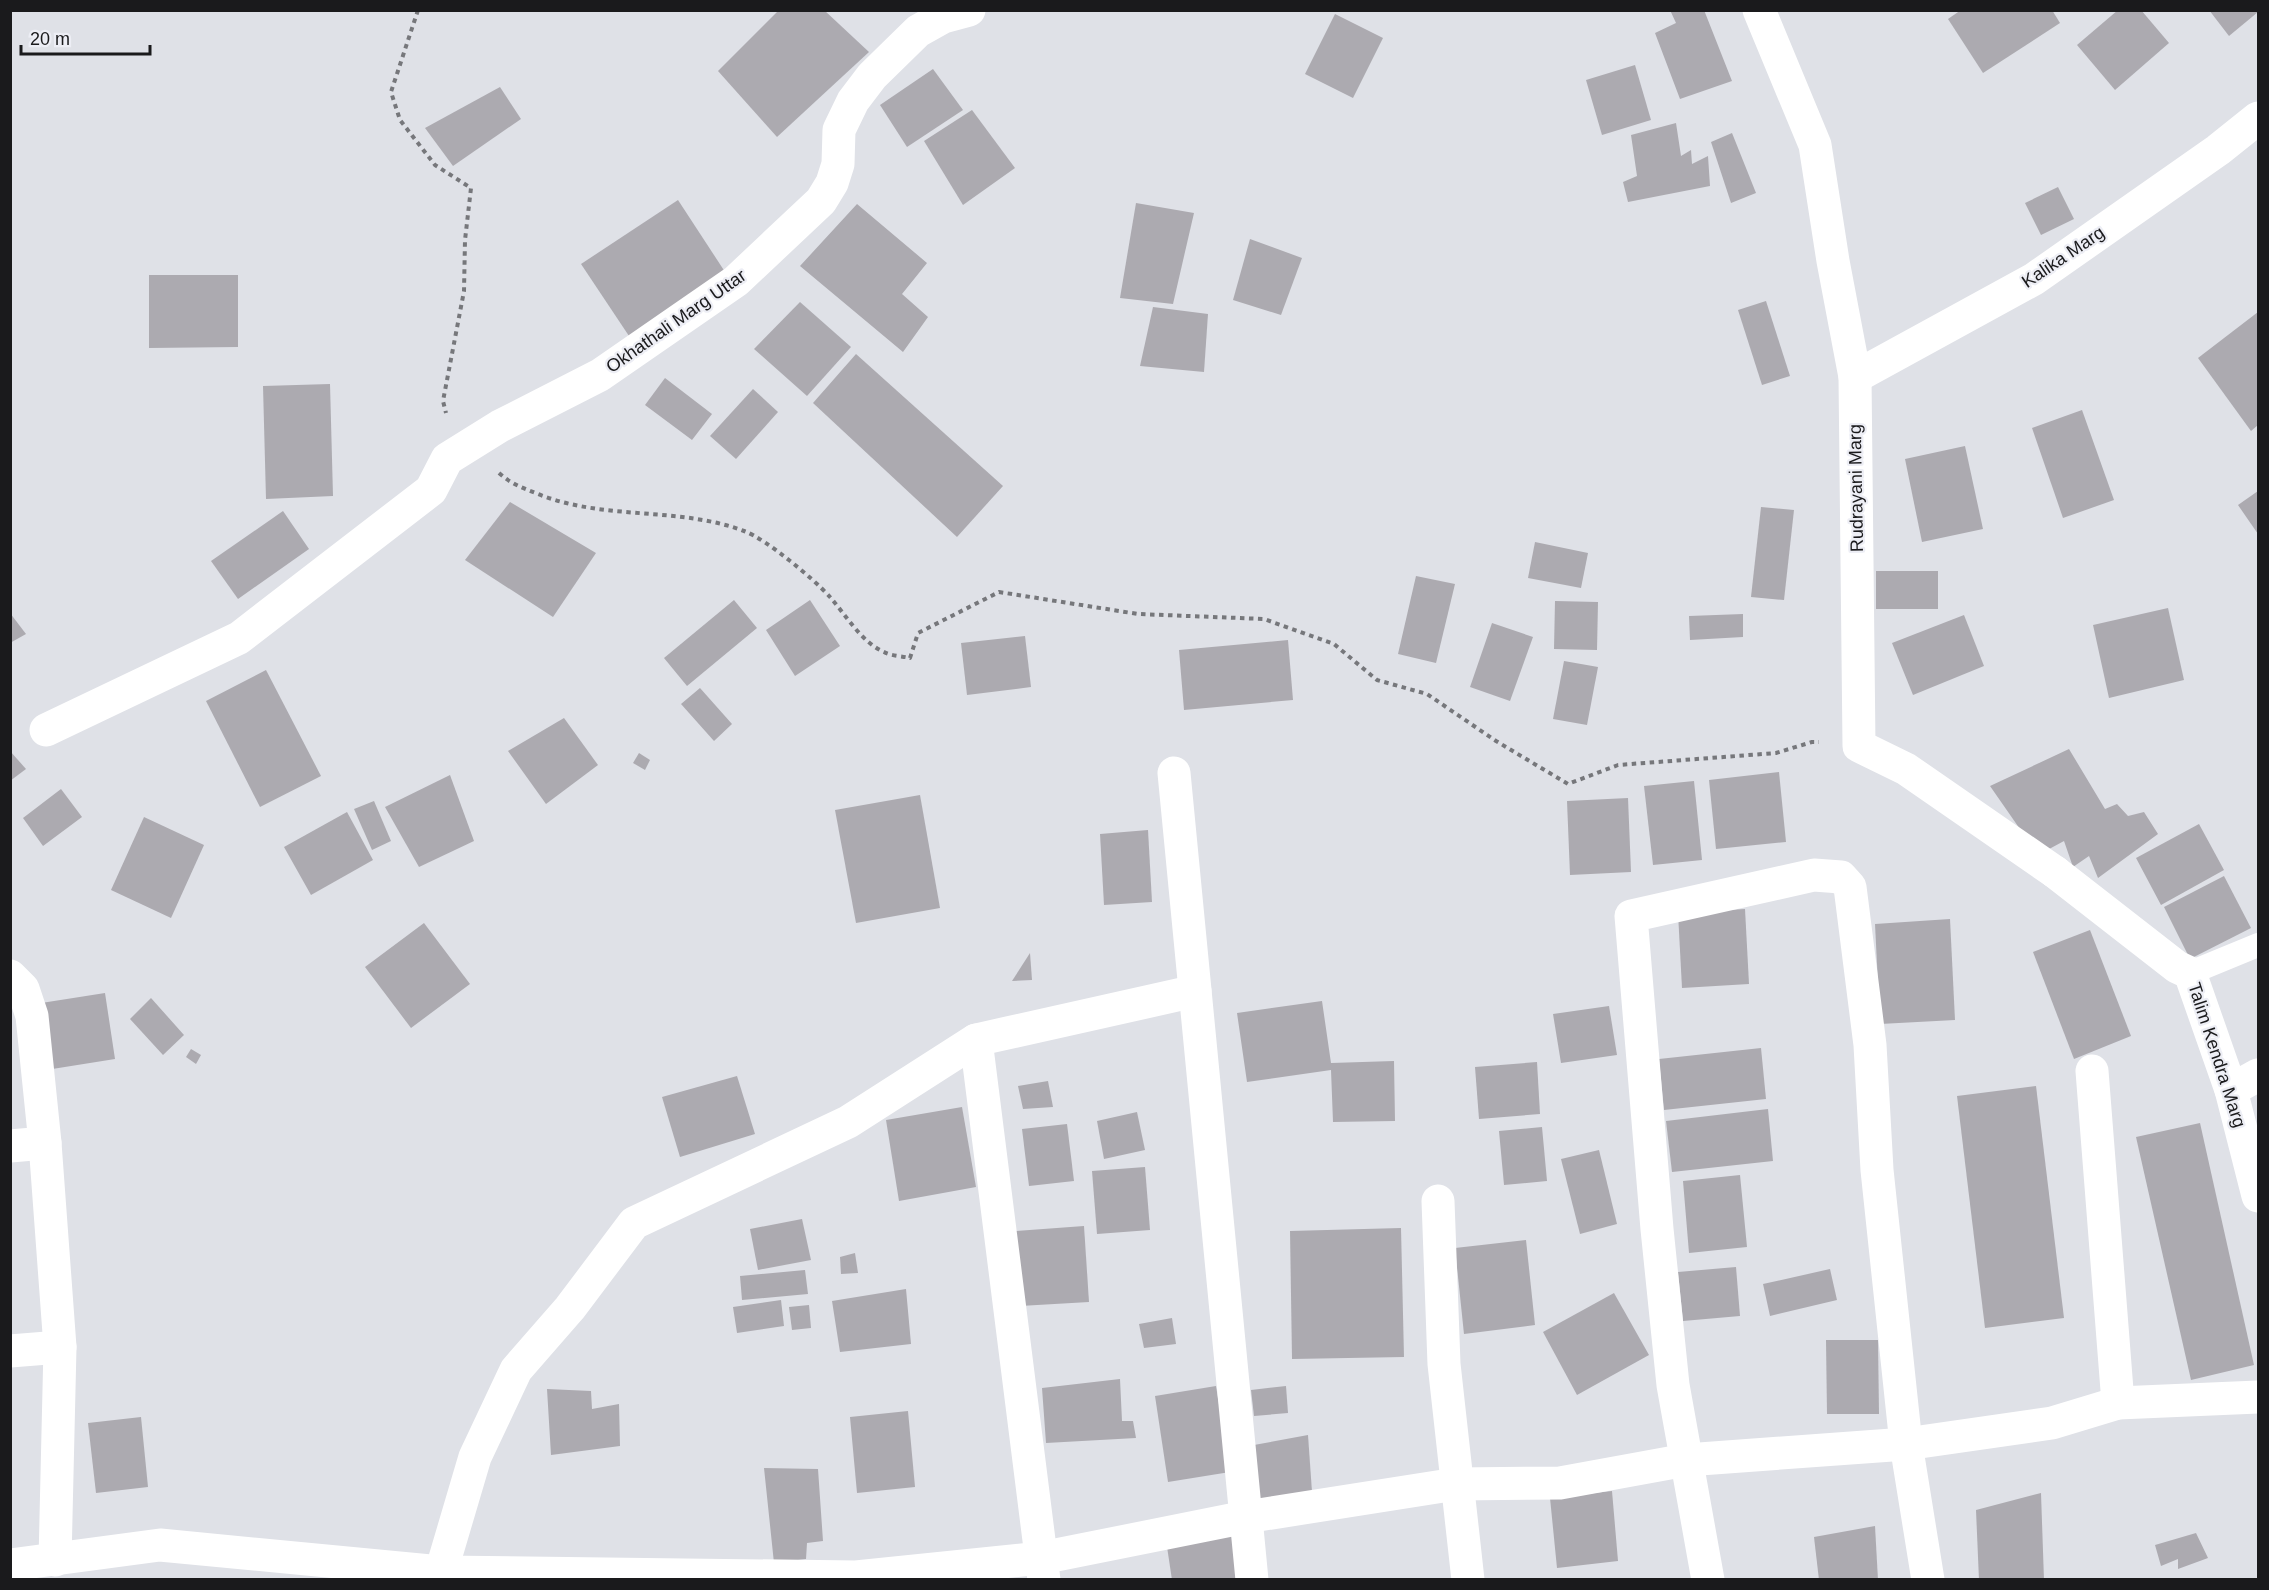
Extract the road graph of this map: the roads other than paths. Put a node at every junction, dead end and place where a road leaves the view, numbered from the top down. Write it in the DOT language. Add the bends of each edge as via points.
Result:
graph roads {
  1 [pos="969,10"];
  2 [pos="1759,10"];
  3 [pos="2259,118"];
  4 [pos="1855,377"];
  5 [pos="46,730"];
  6 [pos="1174,773"];
  7 [pos="2055,872"];
  8 [pos="2259,945"];
  9 [pos="2190,973"];
  10 [pos="10,976"];
  11 [pos="1195,991"];
  12 [pos="976,1040"];
  13 [pos="2092,1071"];
  14 [pos="2245,1082"];
  15 [pos="45,1143"];
  16 [pos="10,1146"];
  17 [pos="2259,1196"];
  18 [pos="1438,1201"];
  19 [pos="60,1347"];
  20 [pos="10,1352"];
  21 [pos="2259,1397"];
  22 [pos="2118,1403"];
  23 [pos="1906,1444"];
  24 [pos="1686,1460"];
  25 [pos="1456,1484"];
  26 [pos="1246,1517"];
  27 [pos="55,1560"];
  28 [pos="10,1564"];
  29 [pos="1042,1569"];
  30 [pos="441,1572"];
  31 [pos="856,1578"];
  32 [pos="1252,1580"];
  33 [pos="1468,1580"];
  34 [pos="1708,1580"];
  35 [pos="1928,1580"];
  1 -- 5 [label="street, Okhathali Marg Uttar" via="943,17 918,31 872,76 853,101 839,130 838,164 821,201 736,281 600,375 458,451 431,490 238,638"];
  2 -- 4 [label="street, Rudrayani Marg" via="1815,145"];
  3 -- 4 [label="street, Kalika Marg" via="2034,279"];
  4 -- 7 [label="street, Rudrayani Marg" via="1859,746 1906,769"];
  6 -- 11 [label="street"];
  7 -- 9 [label="street, Talim Kendra Marg" via="2176,967"];
  8 -- 9 [label="lane"];
  9 -- 14 [label="street, Talim Kendra Marg"];
  10 -- 15 [label="street" via="23,989 32,1016"];
  11 -- 12 [label="street"];
  11 -- 26 [label="street"];
  12 -- 29 [label="street"];
  12 -- 30 [label="street" via="848,1122 634,1223 570,1308 516,1370 475,1457"];
  13 -- 22 [label="street"];
  14 -- 17 [label="street, Talim Kendra Marg"];
  15 -- 16 [label="street"];
  15 -- 19 [label="street"];
  18 -- 25 [label="street" via="1444,1364"];
  19 -- 20 [label="street"];
  19 -- 27 [label="street"];
  21 -- 22 [label="street"];
  22 -- 23 [label="street" via="2052,1423"];
  23 -- 24 [label="street"];
  23 -- 24 [label="street" via="1878,1170 1870,1045 1850,887 1841,877 1814,875 1631,916 1658,1240 1673,1385"];
  23 -- 35 [label="street"];
  24 -- 25 [label="street" via="1560,1483"];
  24 -- 34 [label="street"];
  25 -- 26 [label="street"];
  25 -- 33 [label="street"];
  26 -- 29 [label="street"];
  26 -- 32 [label="street"];
  27 -- 28 [label="street"];
  27 -- 30 [label="street" via="160,1545"];
  29 -- 31 [label="street"];
  30 -- 31 [label="street"];
}
